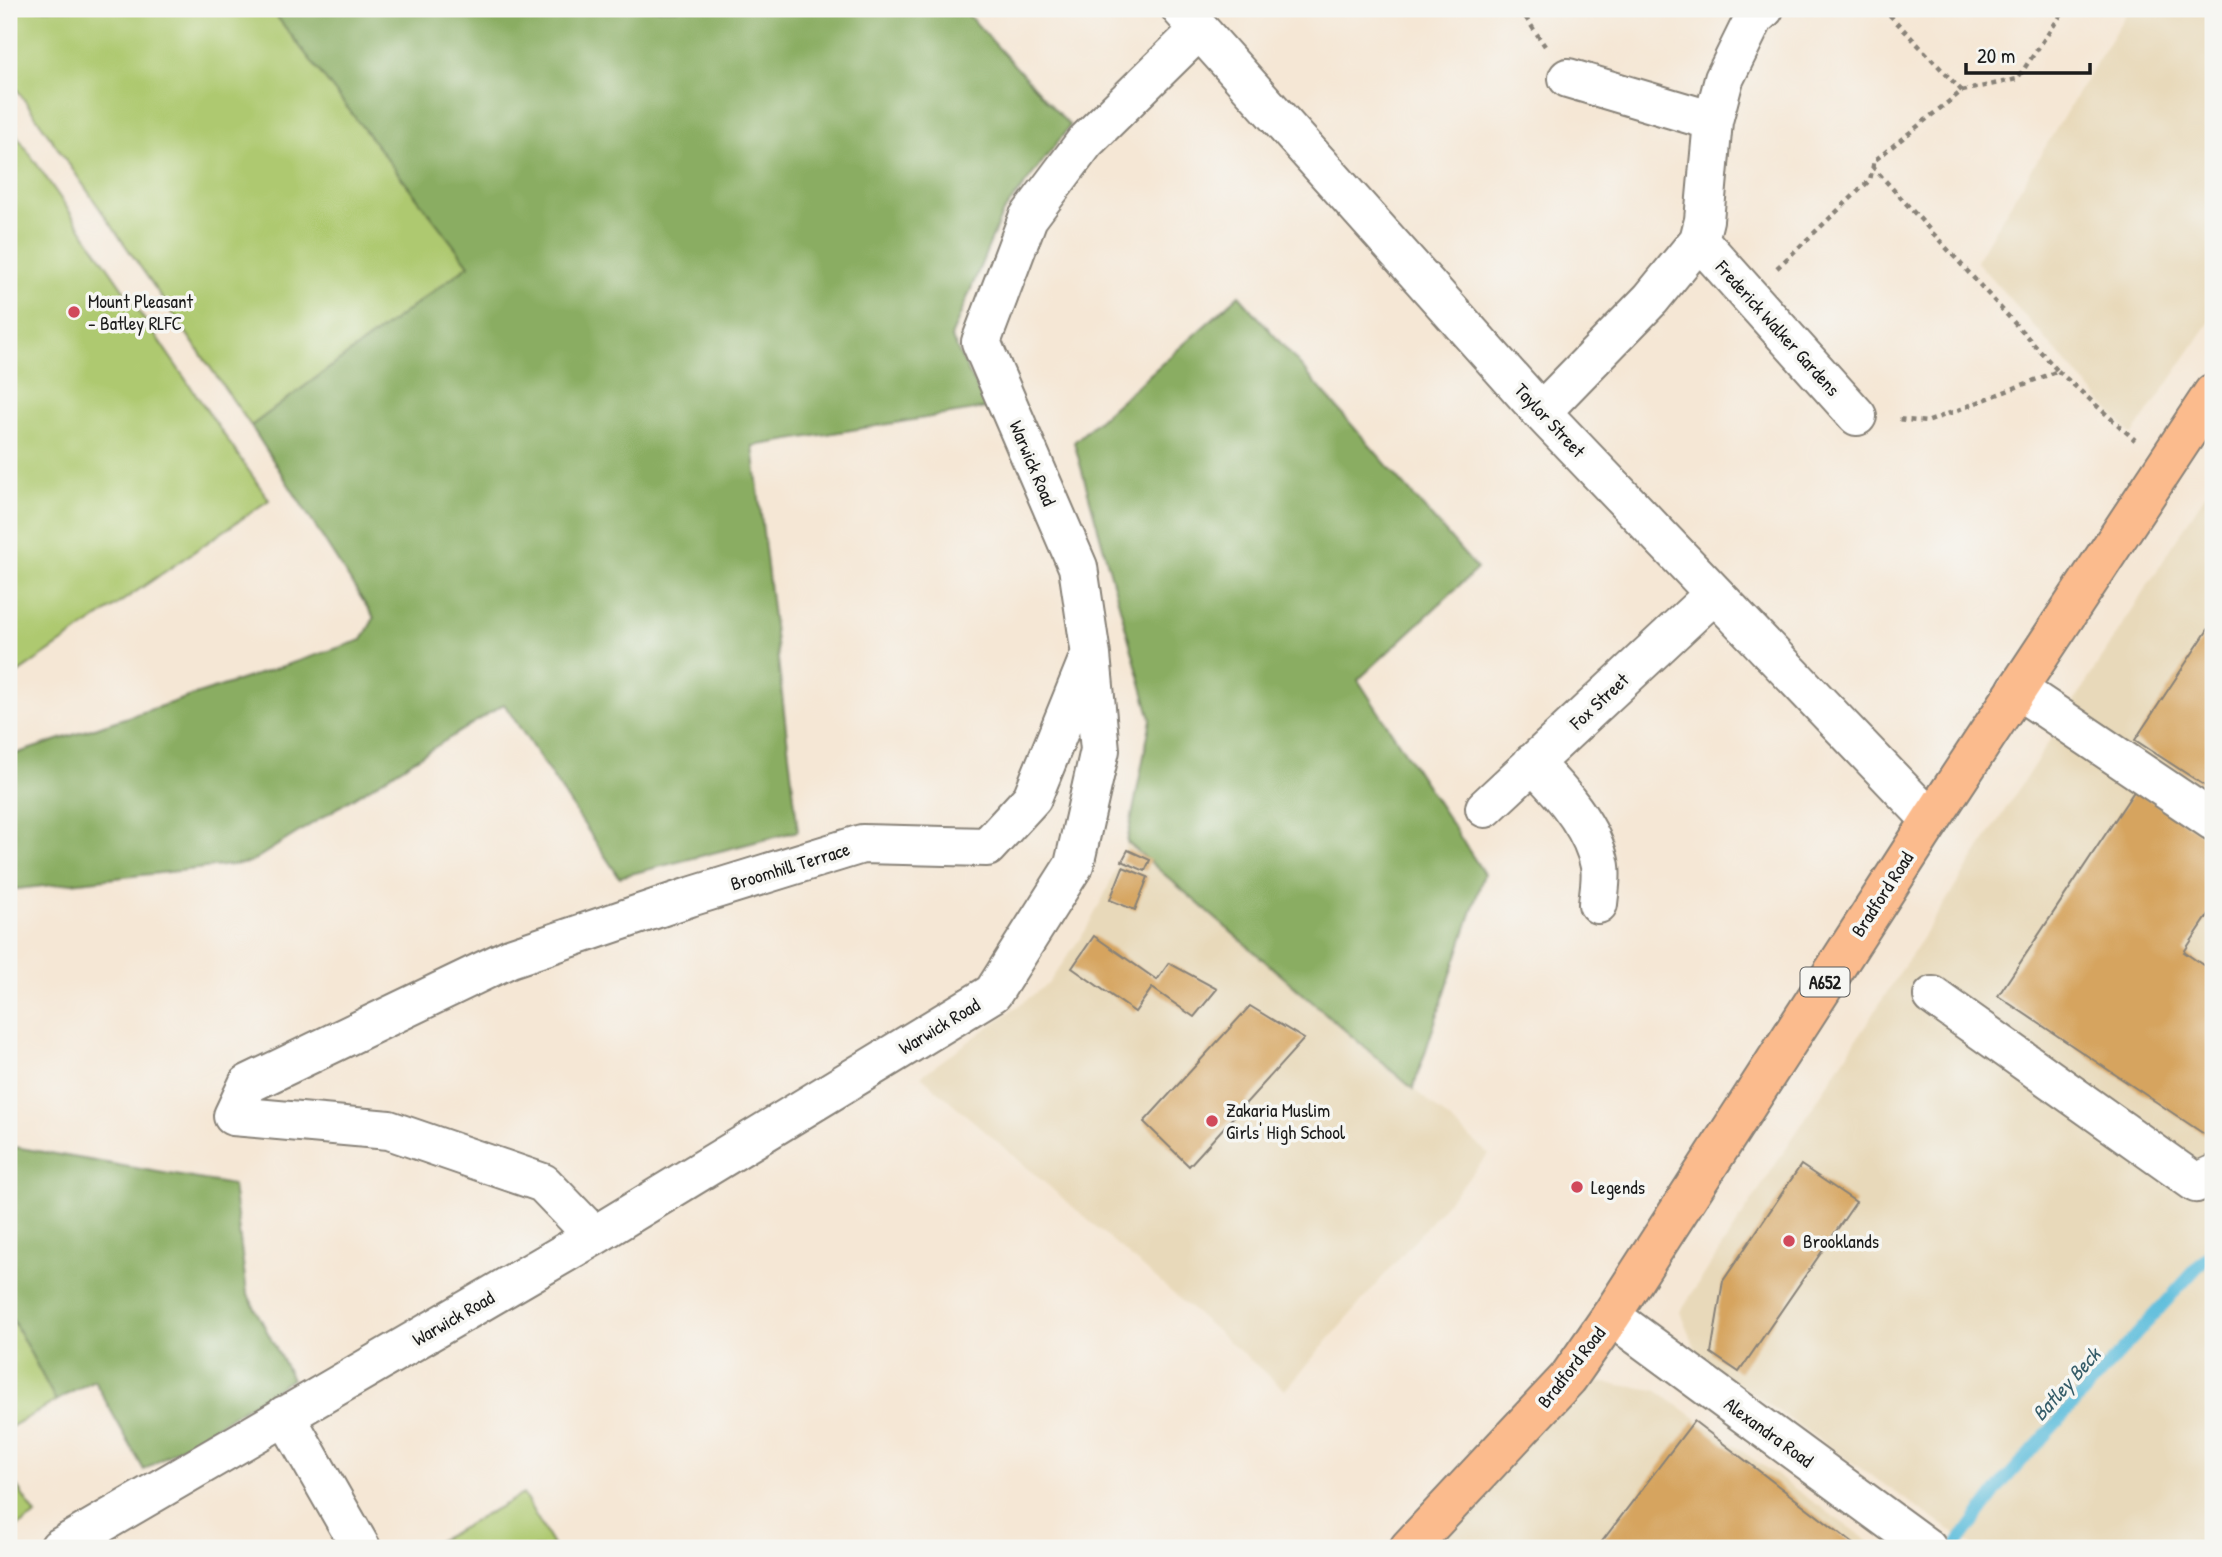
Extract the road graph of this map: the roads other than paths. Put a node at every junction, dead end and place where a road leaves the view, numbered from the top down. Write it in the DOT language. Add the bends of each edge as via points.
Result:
graph roads {
  1 [pos="1765,9"];
  2 [pos="1190,19"];
  3 [pos="1567,78"];
  4 [pos="1713,121"];
  5 [pos="1699,240"];
  6 [pos="1541,412"];
  7 [pos="1857,416"];
  8 [pos="2207,416"];
  9 [pos="1714,594"];
  10 [pos="1091,655"];
  11 [pos="2017,689"];
  12 [pos="1532,763"];
  13 [pos="1485,808"];
  14 [pos="1931,820"];
  15 [pos="2213,821"];
  16 [pos="1598,904"];
  17 [pos="1933,996"];
  18 [pos="2213,1175"];
  19 [pos="594,1236"];
  20 [pos="1611,1316"];
  21 [pos="285,1415"];
  22 [pos="59,1548"];
  23 [pos="361,1548"];
  24 [pos="1409,1548"];
  25 [pos="1926,1548"];
  1 -- 4 [label="street" via="1754,18 1724,79"];
  2 -- 6 [label="street, Taylor Street"];
  2 -- 10 [label="street, Warwick Road" via="1085,142 1028,218 981,342 1078,567"];
  3 -- 4 [label="street"];
  4 -- 5 [label="street"];
  5 -- 6 [label="street" via="1651,299"];
  5 -- 7 [label="street, Frederick Walker Gardens"];
  6 -- 9 [label="street, Taylor Street"];
  8 -- 11 [label="main road, Bradford Road / A652" via="2165,466"];
  9 -- 12 [label="street, Fox Street"];
  9 -- 14 [label="street, Taylor Street"];
  10 -- 19 [label="street, Warwick Road" via="1100,750 1074,865 993,993"];
  10 -- 19 [label="street, Broomhill Terrace" via="1032,797 987,847 862,844 510,958 248,1084 233,1116 389,1130 543,1183"];
  11 -- 14 [label="main road, Bradford Road / A652"];
  11 -- 15 [label="street"];
  12 -- 13 [label="street, Fox Street"];
  12 -- 16 [label="street" via="1592,837 1600,869"];
  14 -- 20 [label="main road, Bradford Road / A652"];
  17 -- 18 [label="street" via="2196,1183"];
  19 -- 21 [label="street, Warwick Road"];
  20 -- 24 [label="main road, Bradford Road / A652" via="1568,1378"];
  20 -- 25 [label="street, Alexandra Road"];
  21 -- 22 [label="street, Warwick Road"];
  21 -- 23 [label="street"];
}
